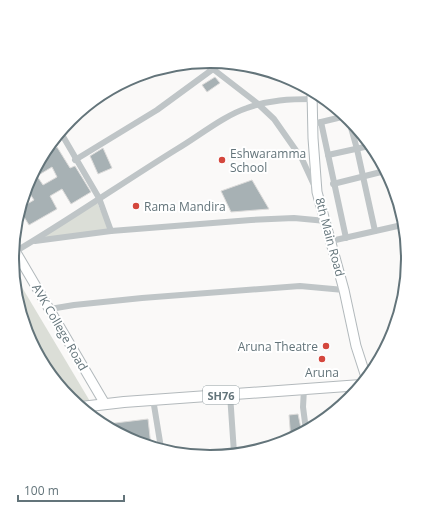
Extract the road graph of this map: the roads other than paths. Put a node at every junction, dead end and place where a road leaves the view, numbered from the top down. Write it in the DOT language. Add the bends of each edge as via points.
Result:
graph roads {
  1 [pos="214,69"];
  2 [pos="310,96"];
  3 [pos="313,98"];
  4 [pos="259,104"];
  5 [pos="340,118"];
  6 [pos="317,123"];
  7 [pos="351,130"];
  8 [pos="63,137"];
  9 [pos="365,147"];
  10 [pos="357,148"];
  11 [pos="328,155"];
  12 [pos="76,160"];
  13 [pos="380,172"];
  14 [pos="362,177"];
  15 [pos="333,184"];
  16 [pos="317,192"];
  17 [pos="99,198"];
  18 [pos="326,221"];
  19 [pos="399,226"];
  20 [pos="111,231"];
  21 [pos="375,231"];
  22 [pos="346,238"];
  23 [pos="32,241"];
  24 [pos="331,241"];
  25 [pos="19,248"];
  26 [pos="19,259"];
  27 [pos="344,290"];
  28 [pos="50,309"];
  29 [pos="365,373"];
  30 [pos="354,385"];
  31 [pos="304,389"];
  32 [pos="230,394"];
  33 [pos="153,399"];
  34 [pos="105,404"];
  35 [pos="88,406"];
  36 [pos="305,425"];
  37 [pos="160,444"];
  38 [pos="234,449"];
  1 -- 4 [label="street"];
  1 -- 12 [label="street" via="157,110"];
  2 -- 4 [label="street"];
  3 -- 6 [label="street, 8th Main Road"];
  4 -- 16 [label="street" via="274,119 302,158"];
  4 -- 17 [label="street" via="225,119"];
  5 -- 6 [label="street"];
  6 -- 11 [label="street"];
  6 -- 16 [label="street, 8th Main Road"];
  7 -- 10 [label="street"];
  8 -- 12 [label="street"];
  9 -- 10 [label="street"];
  10 -- 11 [label="street"];
  10 -- 14 [label="street"];
  11 -- 15 [label="street"];
  12 -- 17 [label="street"];
  13 -- 14 [label="street"];
  14 -- 15 [label="street"];
  14 -- 21 [label="street"];
  15 -- 22 [label="street"];
  16 -- 18 [label="street, 8th Main Road"];
  17 -- 20 [label="street"];
  17 -- 23 [label="street"];
  18 -- 20 [label="street" via="294,218"];
  18 -- 24 [label="street, 8th Main Road"];
  19 -- 21 [label="street"];
  20 -- 23 [label="street"];
  21 -- 22 [label="street"];
  22 -- 24 [label="street"];
  23 -- 25 [label="street"];
  24 -- 27 [label="street, 8th Main Road"];
  26 -- 28 [label="street, AVK College Road"];
  27 -- 28 [label="street" via="292,287 142,298"];
  27 -- 29 [label="street, 8th Main Road"];
  28 -- 34 [label="street, AVK College Road"];
  30 -- 31 [label="main road, SH76"];
  31 -- 32 [label="main road, SH76"];
  31 -- 36 [label="street"];
  32 -- 33 [label="main road, SH76"];
  32 -- 38 [label="street"];
  33 -- 34 [label="main road, SH76"];
  33 -- 37 [label="street"];
  34 -- 35 [label="main road, SH76"];
}
